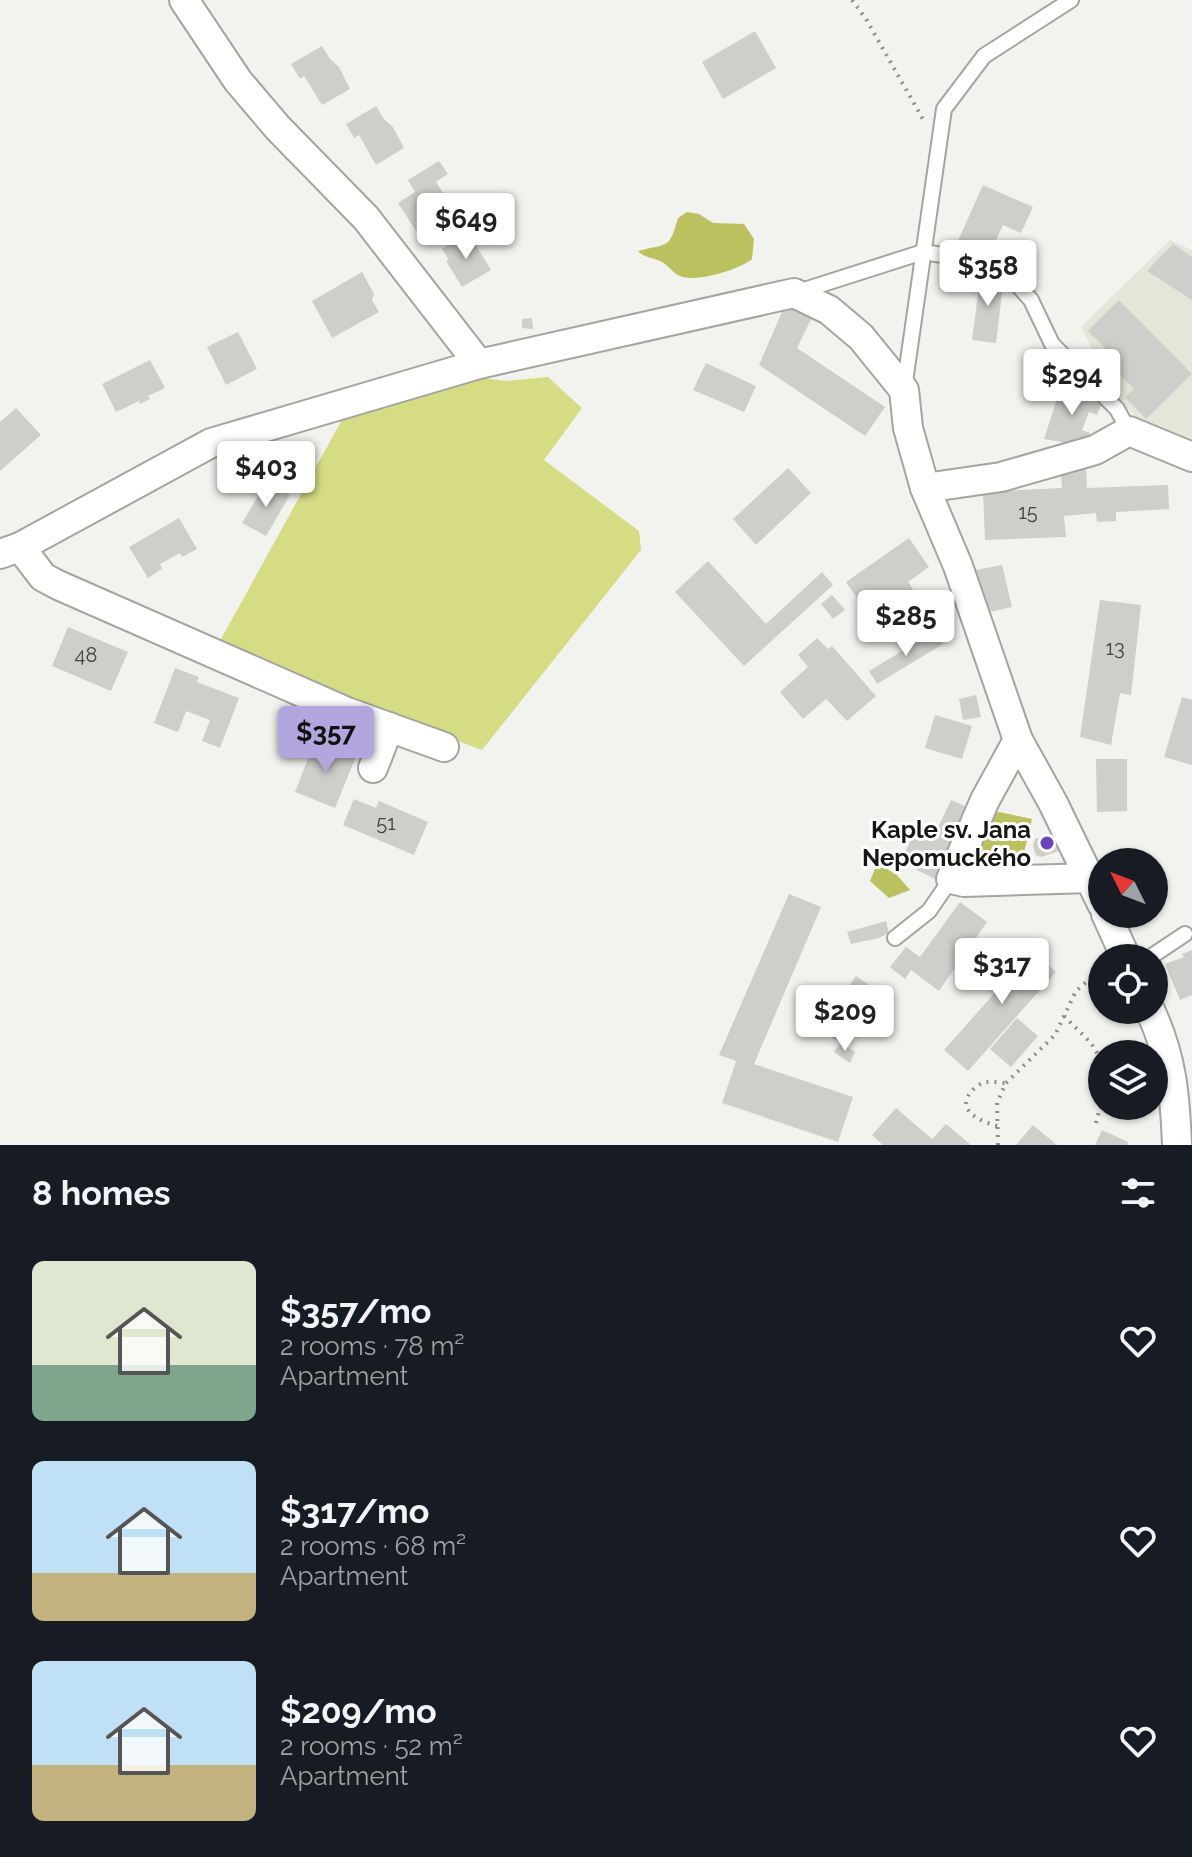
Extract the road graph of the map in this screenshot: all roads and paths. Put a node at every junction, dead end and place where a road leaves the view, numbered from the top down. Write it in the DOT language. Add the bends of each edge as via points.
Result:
graph roads {
  1 [pos="184,0"];
  2 [pos="852,0"];
  3 [pos="1071,0"];
  4 [pos="938,148"];
  5 [pos="923,252"];
  6 [pos="794,293"];
  7 [pos="479,364"];
  8 [pos="904,390"];
  9 [pos="1129,431"];
  10 [pos="1192,457"];
  11 [pos="925,488"];
  12 [pos="10,551"];
  13 [pos="389,727"];
  14 [pos="1018,740"];
  15 [pos="444,747"];
  16 [pos="373,768"];
  17 [pos="1088,872"];
  18 [pos="1088,878"];
  19 [pos="951,879"];
  20 [pos="1185,934"];
  21 [pos="895,938"];
  22 [pos="1168,945"];
  23 [pos="1088,980"];
  24 [pos="1064,1016"];
  25 [pos="1156,1024"];
  26 [pos="1088,1040"];
  27 [pos="1006,1083"];
  28 [pos="1097,1120"];
  29 [pos="1096,1123"];
  30 [pos="997,1126"];
  31 [pos="998,1145"];
  32 [pos="1177,1145"];
  1 -- 7 [label="street" via="238,81 366,218"];
  2 -- 4 [label="path"];
  3 -- 4 [label="lane" via="984,56 944,109"];
  4 -- 5 [label="lane"];
  5 -- 6 [label="lane"];
  5 -- 8 [label="lane"];
  5 -- 9 [label="lane" via="1003,269 1031,300 1052,344 1117,409"];
  6 -- 7 [label="street"];
  6 -- 8 [label="street" via="829,310 861,337"];
  7 -- 12 [label="street" via="211,443"];
  8 -- 11 [label="street" via="908,428"];
  9 -- 10 [label="street"];
  9 -- 11 [label="street" via="1095,450 1001,477"];
  11 -- 14 [label="street"];
  12 -- 13 [label="street" via="58,585"];
  13 -- 15 [label="street"];
  13 -- 16 [label="street"];
  14 -- 17 [label="street"];
  14 -- 19 [label="street"];
  18 -- 19 [label="street"];
  19 -- 21 [label="lane" via="929,911"];
  20 -- 22 [label="lane"];
  23 -- 24 [label="path" via="1076,991"];
  24 -- 26 [label="path"];
  24 -- 27 [label="path" via="1055,1035"];
  25 -- 32 [label="street" via="1175,1089"];
  27 -- 30 [label="path" via="997,1103"];
  27 -- 30 [label="path" via="986,1082 967,1096 969,1111"];
  28 -- 29 [label="path"];
  30 -- 31 [label="path"];
}
